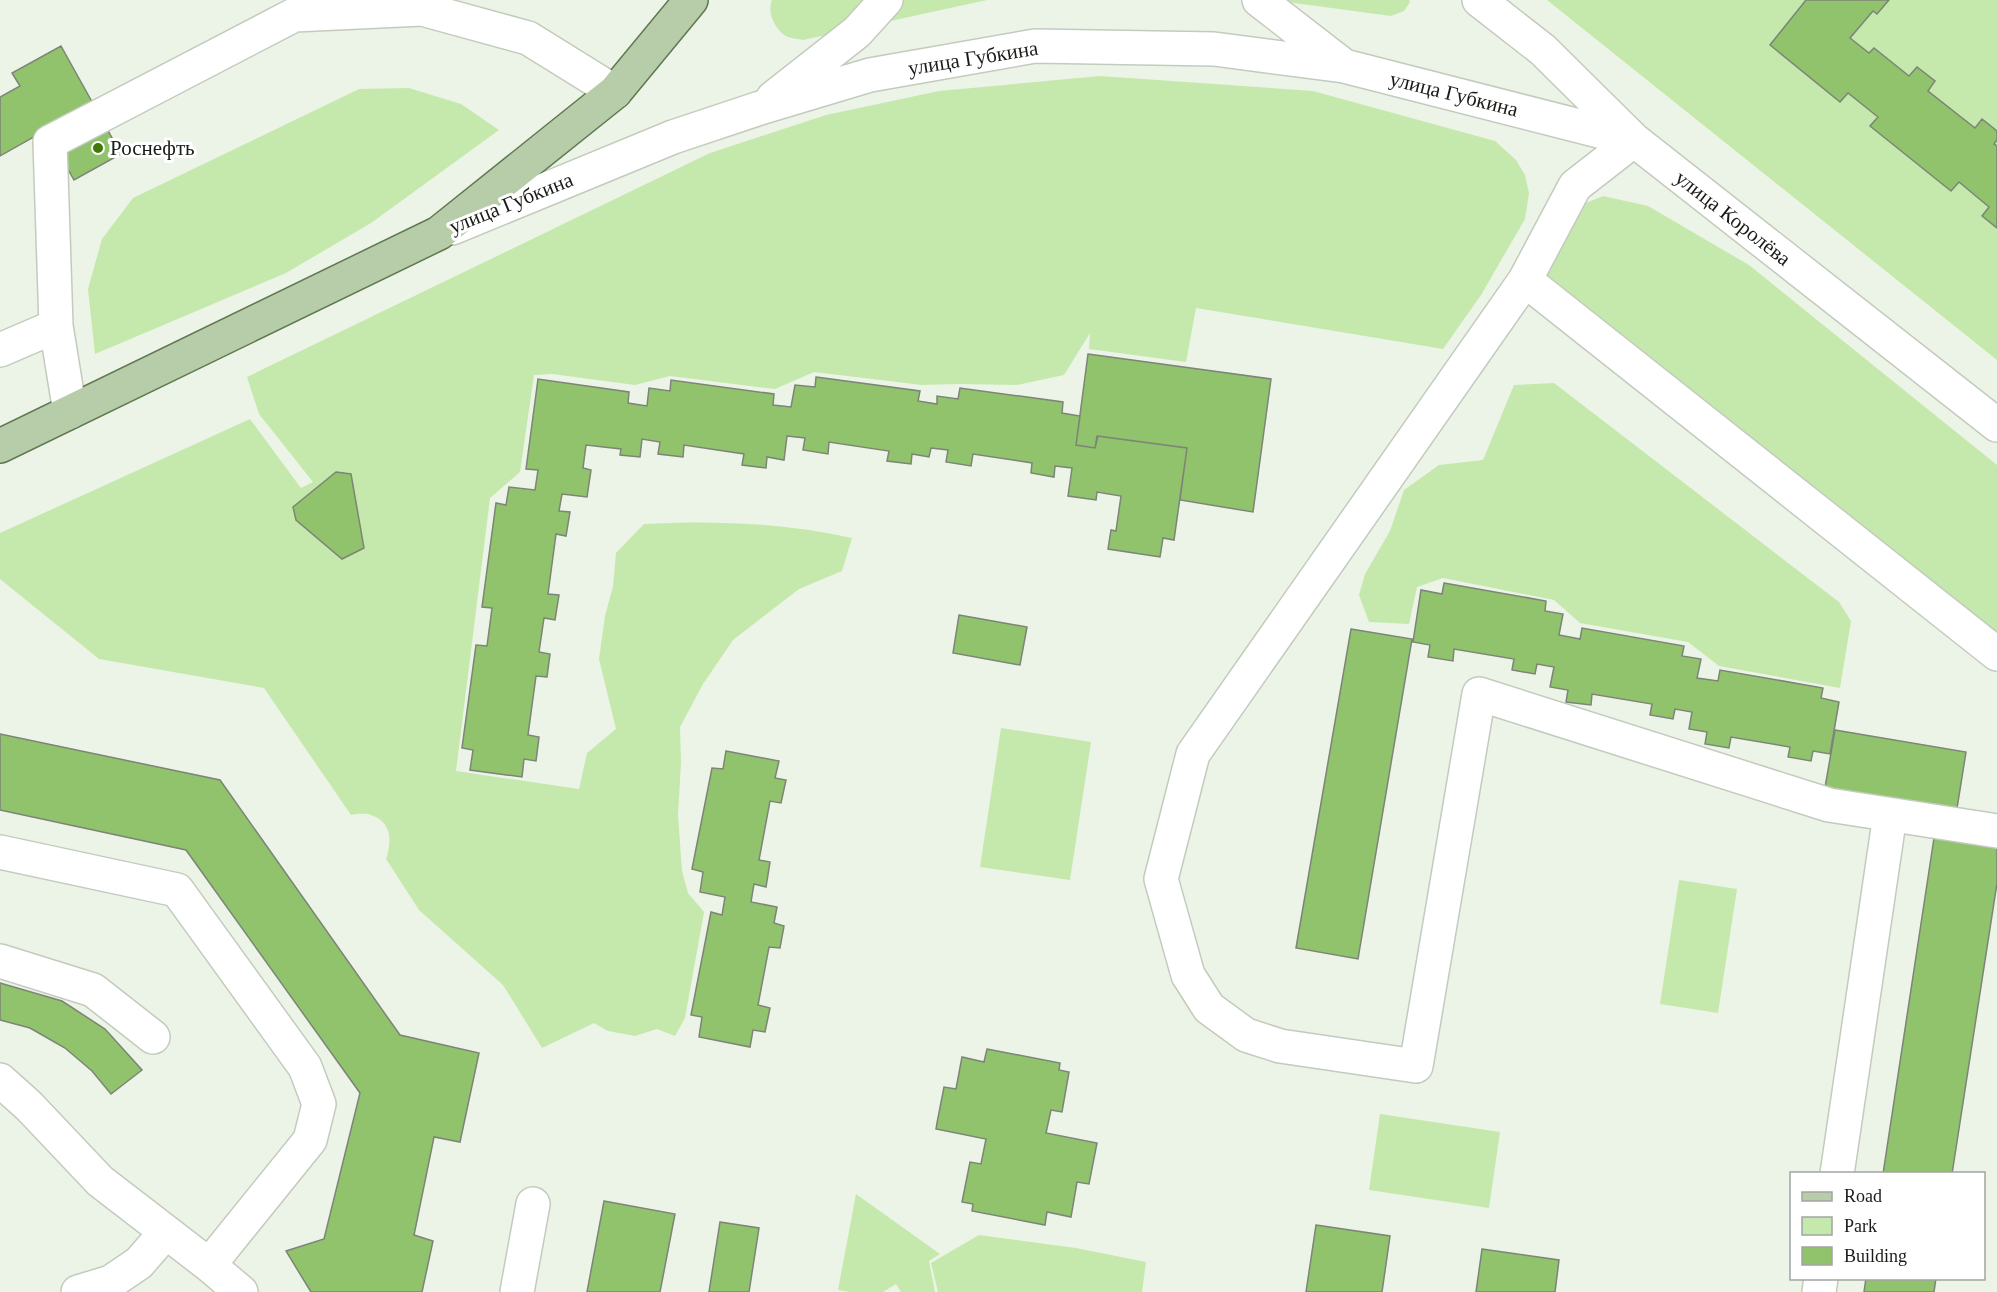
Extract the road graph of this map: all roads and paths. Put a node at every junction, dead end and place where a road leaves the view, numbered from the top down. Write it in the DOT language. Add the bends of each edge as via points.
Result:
graph roads {
  1 [pos="691,0"];
  2 [pos="886,0"];
  3 [pos="1259,0"];
  4 [pos="1479,0"];
  5 [pos="1344,66"];
  6 [pos="615,92"];
  7 [pos="760,108"];
  8 [pos="1634,140"];
  9 [pos="439,233"];
  10 [pos="1525,280"];
  11 [pos="56,326"];
  12 [pos="0,350"];
  13 [pos="70,412"];
  14 [pos="1997,425"];
  15 [pos="0,446"];
  16 [pos="1997,654"];
  17 [pos="1890,814"];
  18 [pos="1997,831"];
  19 [pos="0,852"];
  20 [pos="0,961"];
  21 [pos="153,1037"];
  22 [pos="0,1080"];
  23 [pos="1837,1172"];
  24 [pos="533,1204"];
  25 [pos="165,1233"];
  26 [pos="209,1265"];
  27 [pos="78,1292"];
  28 [pos="241,1292"];
  29 [pos="517,1292"];
  1 -- 6 [label="main road, улица Губкина"];
  2 -- 7 [label="street" via="857,32"];
  3 -- 5 [label="street"];
  4 -- 8 [label="street, улица Королёва" via="1543,50"];
  5 -- 7 [label="street, улица Губкина" via="1214,49 1035,46 870,75"];
  5 -- 8 [label="street, улица Губкина"];
  6 -- 9 [label="main road, улица Губкина"];
  6 -- 11 [label="street" via="528,38 422,9 294,15 50,142"];
  7 -- 9 [label="street, улица Губкина" via="673,137"];
  8 -- 10 [label="street" via="1575,186"];
  8 -- 14 [label="street, улица Королёва"];
  9 -- 13 [label="main road, улица Губкина"];
  10 -- 16 [label="street"];
  10 -- 17 [label="street" via="1192,754 1161,879 1188,975 1209,1008 1246,1035 1280,1046 1416,1066 1479,694 1829,805"];
  11 -- 12 [label="street"];
  11 -- 13 [label="street"];
  13 -- 15 [label="main road, улица Губкина"];
  17 -- 18 [label="street"];
  17 -- 23 [label="street"];
  19 -- 26 [label="street" via="177,890 305,1067 319,1104 310,1140"];
  20 -- 21 [label="street" via="93,990"];
  22 -- 25 [label="street" via="100,1181"];
  24 -- 29 [label="street"];
  25 -- 26 [label="street"];
  25 -- 27 [label="street" via="139,1263 111,1282"];
  26 -- 28 [label="street"];
}
